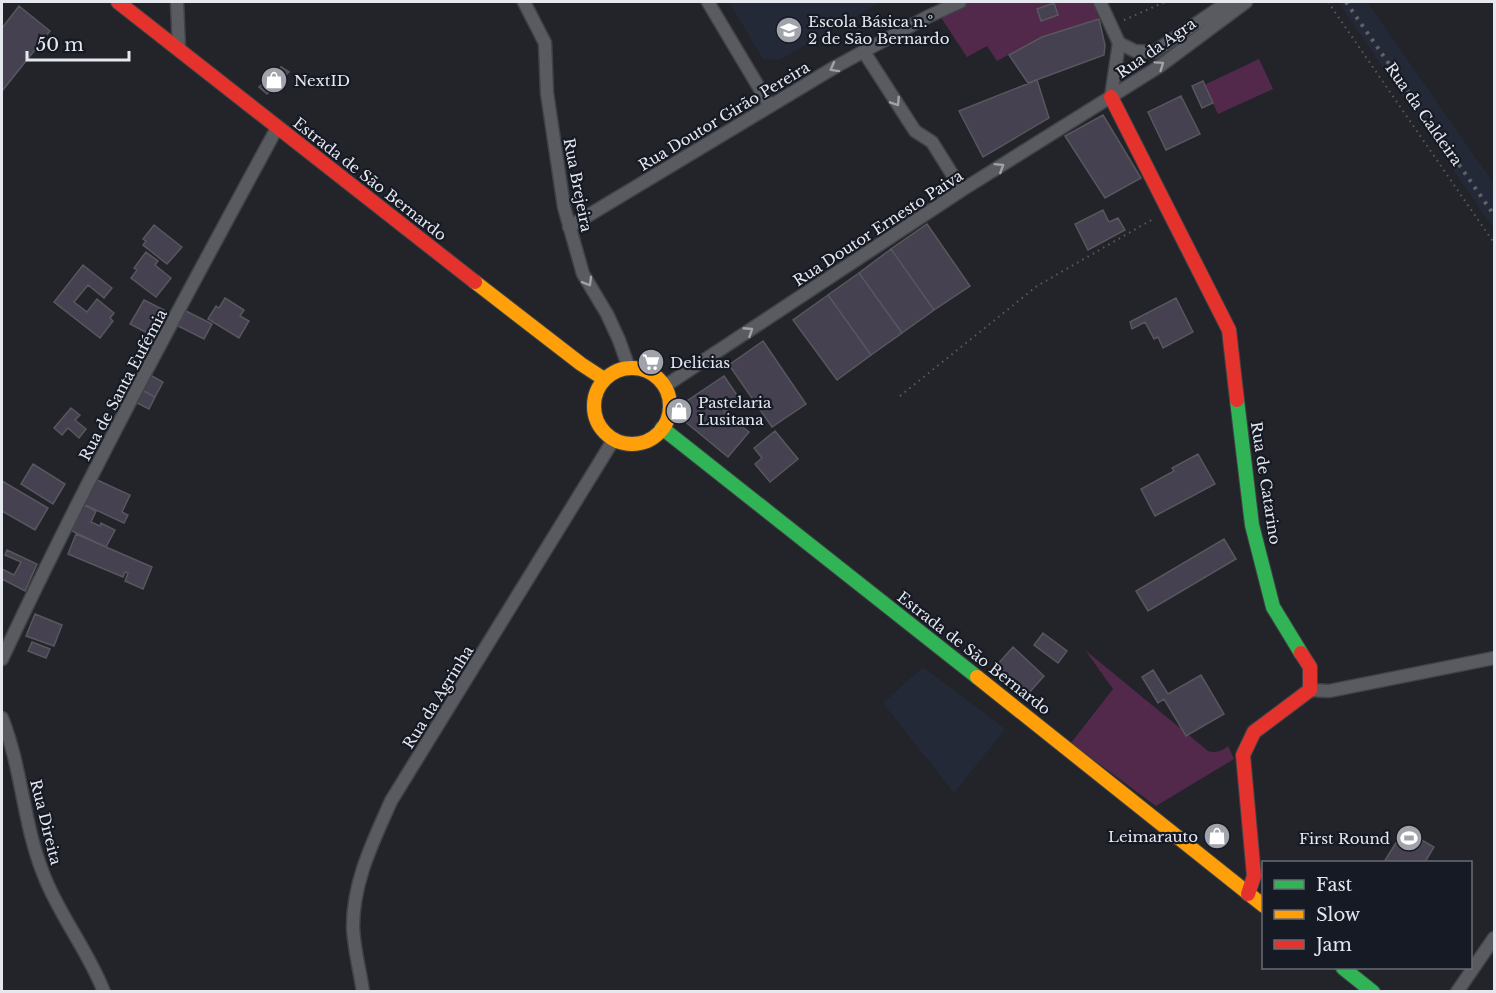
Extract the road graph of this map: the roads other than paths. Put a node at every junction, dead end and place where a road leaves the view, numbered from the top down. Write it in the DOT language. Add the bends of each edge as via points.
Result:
graph roads {
  1 [pos="118,2"];
  2 [pos="177,2"];
  3 [pos="524,2"];
  4 [pos="708,2"];
  5 [pos="960,2"];
  6 [pos="1100,2"];
  7 [pos="1228,2"];
  8 [pos="1246,2"];
  9 [pos="1119,43"];
  10 [pos="179,49"];
  11 [pos="864,52"];
  12 [pos="1111,97"];
  13 [pos="770,106"];
  14 [pos="277,128"];
  15 [pos="962,190"];
  16 [pos="569,227"];
  17 [pos="629,368"];
  18 [pos="604,380"];
  19 [pos="665,386"];
  20 [pos="662,428"];
  21 [pos="614,440"];
  22 [pos="1494,658"];
  23 [pos="2,659"];
  24 [pos="1310,690"];
  25 [pos="2,718"];
  26 [pos="1248,894"];
  27 [pos="1262,905"];
  28 [pos="1494,938"];
  29 [pos="1343,969"];
  30 [pos="104,992"];
  31 [pos="363,992"];
  32 [pos="1373,992"];
  33 [pos="1456,992"];
  1 -- 10 [label="main road, Estrada de São Bernardo"];
  2 -- 10 [label="street"];
  3 -- 16 [label="street, Rua Brejeira" via="545,43 547,93"];
  4 -- 13 [label="street"];
  5 -- 11 [label="street, Rua Doutor Girão Pereira"];
  6 -- 9 [label="street"];
  7 -- 9 [label="street, Rua da Agra" via="1154,52 1135,51"];
  12 -- 8 [label="street, Rua da Agra, one-way"];
  9 -- 12 [label="street"];
  10 -- 14 [label="main road, Estrada de São Bernardo"];
  11 -- 13 [label="street, Rua Doutor Girão Pereira, one-way"];
  11 -- 15 [label="street, one-way" via="915,131 932,141"];
  15 -- 12 [label="street, Rua Doutor Ernesto Paiva, one-way"];
  12 -- 24 [label="main road, Rua de Catarino" via="1228,330 1252,525 1274,607 1310,667"];
  13 -- 16 [label="street, Rua Doutor Girão Pereira"];
  14 -- 18 [label="main road, Estrada de São Bernardo"];
  14 -- 23 [label="street, Rua de Santa Eufémia" via="84,491"];
  19 -- 15 [label="street, Rua Doutor Ernesto Paiva, one-way"];
  16 -- 17 [label="street, Rua Brejeira, one-way" via="583,274 607,314"];
  17 -- 18 [label="main road"];
  17 -- 19 [label="main road" via="650,372"];
  18 -- 21 [label="main road" via="594,400 594,412 598,423"];
  19 -- 20 [label="main road" via="670,408"];
  20 -- 21 [label="main road" via="655,436 635,444"];
  20 -- 26 [label="main road, Estrada de São Bernardo"];
  21 -- 31 [label="street, Rua da Agrinha" via="387,811 363,864 355,895 353,928"];
  22 -- 24 [label="street" via="1329,691"];
  24 -- 26 [label="main road" via="1254,732 1243,755 1254,876"];
  25 -- 30 [label="street, Rua Direita" via="43,875"];
  26 -- 27 [label="main road, Estrada de São Bernardo"];
  28 -- 33 [label="street"];
  29 -- 32 [label="main road"];
}
